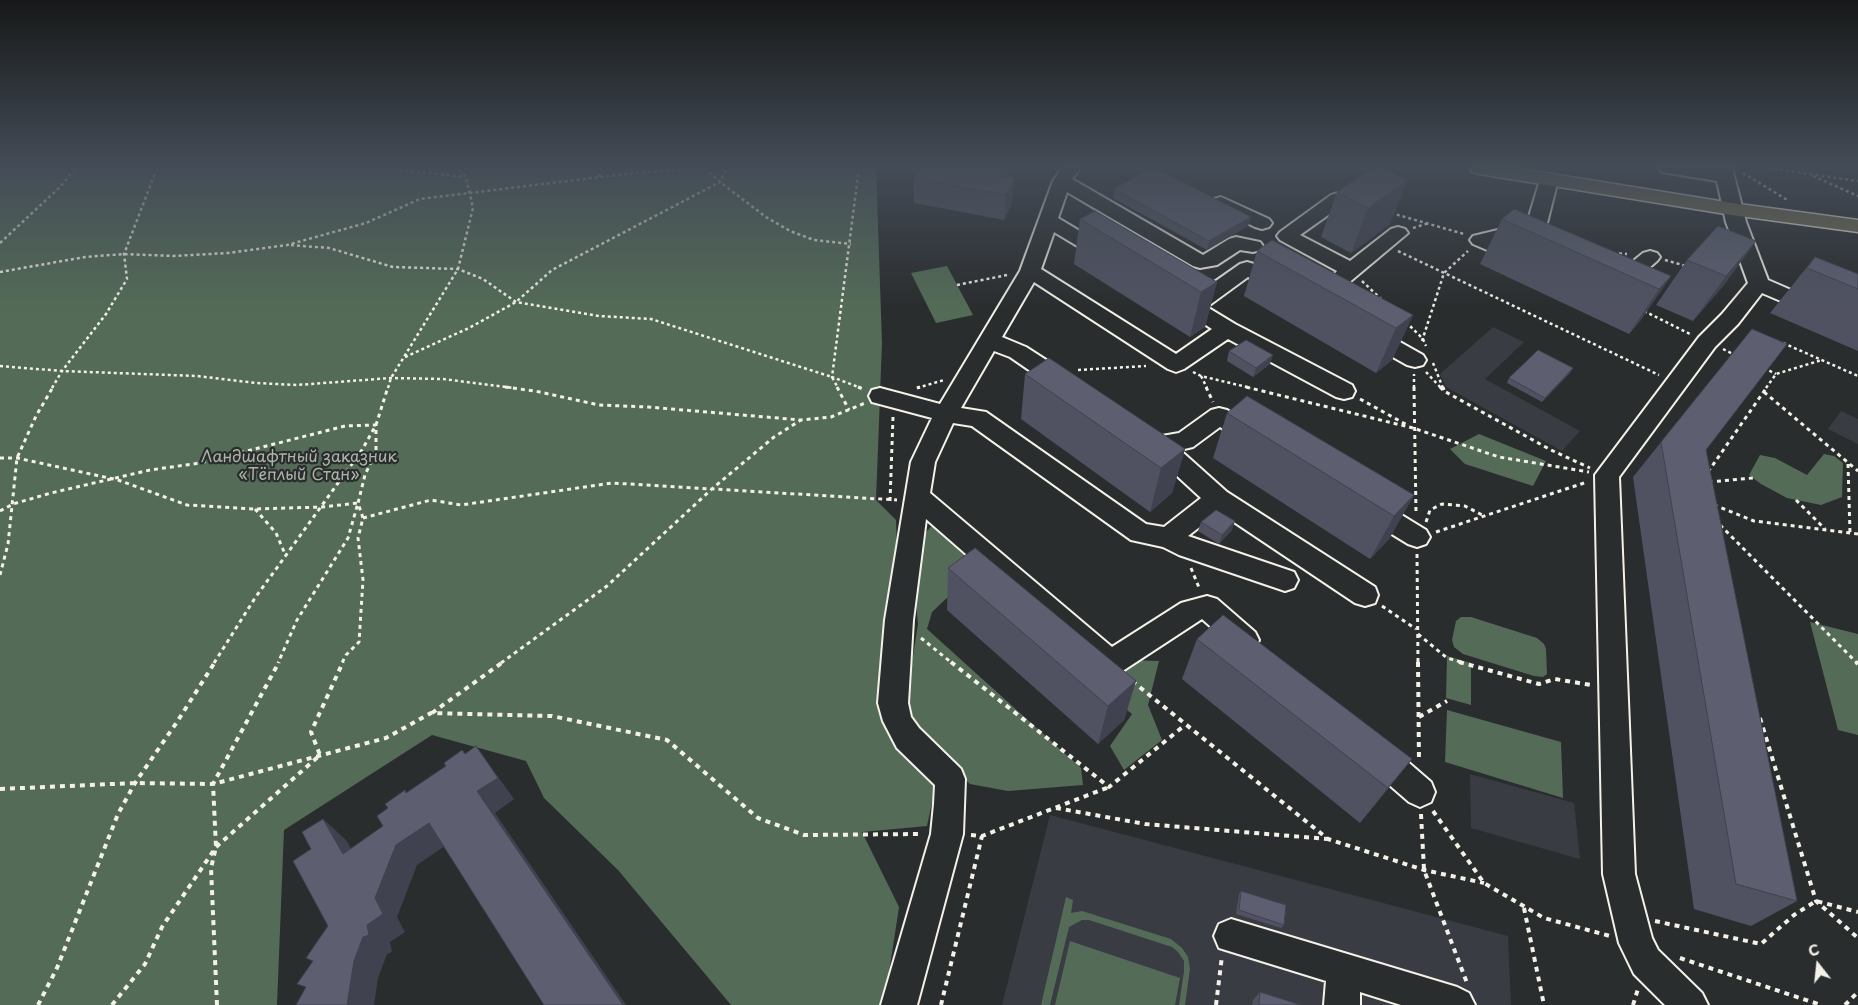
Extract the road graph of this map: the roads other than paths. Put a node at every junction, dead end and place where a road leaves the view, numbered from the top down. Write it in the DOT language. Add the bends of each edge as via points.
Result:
graph roads {
  1 [pos="1050,215"];
  2 [pos="1128,215"];
  3 [pos="1246,215"];
  4 [pos="1316,215"];
  5 [pos="1539,215"];
  6 [pos="1734,215"];
  7 [pos="1776,215"];
  8 [pos="1048,220"];
  9 [pos="1262,223"];
  10 [pos="1858,226"];
  11 [pos="1391,239"];
  12 [pos="1253,246"];
  13 [pos="1650,257"];
  14 [pos="1535,263"];
  15 [pos="1125,266"];
  16 [pos="1351,270"];
  17 [pos="1030,271"];
  18 [pos="1759,284"];
  19 [pos="1159,287"];
  20 [pos="1599,290"];
  21 [pos="1324,292"];
  22 [pos="1295,294"];
  23 [pos="1193,307"];
  24 [pos="1346,322"];
  25 [pos="1858,327"];
  26 [pos="1227,329"];
  27 [pos="990,341"];
  28 [pos="1415,360"];
  29 [pos="1344,391"];
  30 [pos="887,397"];
  31 [pos="1087,398"];
  32 [pos="946,414"];
  33 [pos="1126,424"];
  34 [pos="1158,445"];
  35 [pos="1268,446"];
  36 [pos="1351,497"];
  37 [pos="903,499"];
  38 [pos="1218,499"];
  39 [pos="1423,535"];
  40 [pos="1178,543"];
  41 [pos="1285,580"];
  42 [pos="1364,595"];
  43 [pos="1265,658"];
  44 [pos="1354,734"];
  45 [pos="1420,792"];
  46 [pos="1231,936"];
  47 [pos="1344,970"];
  48 [pos="1463,996"];
  49 [pos="1677,998"];
  50 [pos="899,1005"];
  51 [pos="1342,1005"];
  1 -- 8 [label="lane"];
  2 -- 12 [label="lane" via="1200,262 1210,261 1236,242"];
  3 -- 9 [label="lane"];
  4 -- 16 [label="lane" via="1287,236"];
  5 -- 14 [label="lane" via="1536,227 1480,240"];
  6 -- 18 [label="lane"];
  7 -- 10 [label="main road"];
  8 -- 15 [label="lane"];
  8 -- 17 [label="lane"];
  11 -- 16 [label="lane"];
  13 -- 20 [label="lane" via="1608,293"];
  16 -- 21 [label="lane"];
  17 -- 26 [label="lane" via="1185,359"];
  17 -- 27 [label="lane"];
  18 -- 25 [label="lane"];
  18 -- 49 [label="lane" via="1707,342 1606,475 1619,874 1636,943 1646,962"];
  19 -- 23 [label="lane"];
  22 -- 23 [label="lane" via="1247,268"];
  23 -- 26 [label="lane"];
  24 -- 28 [label="lane"];
  26 -- 29 [label="lane"];
  27 -- 31 [label="lane" via="1018,352"];
  27 -- 32 [label="lane"];
  30 -- 32 [label="lane"];
  32 -- 37 [label="lane"];
  32 -- 40 [label="lane" via="978,418 1140,533"];
  33 -- 34 [label="lane"];
  34 -- 35 [label="lane" via="1185,441 1219,416"];
  34 -- 38 [label="lane"];
  36 -- 39 [label="lane"];
  37 -- 43 [label="lane" via="1111,663 1191,611 1206,607"];
  37 -- 50 [label="lane" via="893,703 908,738 950,779 947,834"];
  38 -- 40 [label="lane"];
  38 -- 42 [label="lane"];
  40 -- 41 [label="lane"];
  44 -- 45 [label="lane"];
  46 -- 47 [label="lane"];
  47 -- 48 [label="lane"];
  47 -- 51 [label="lane"];
}
